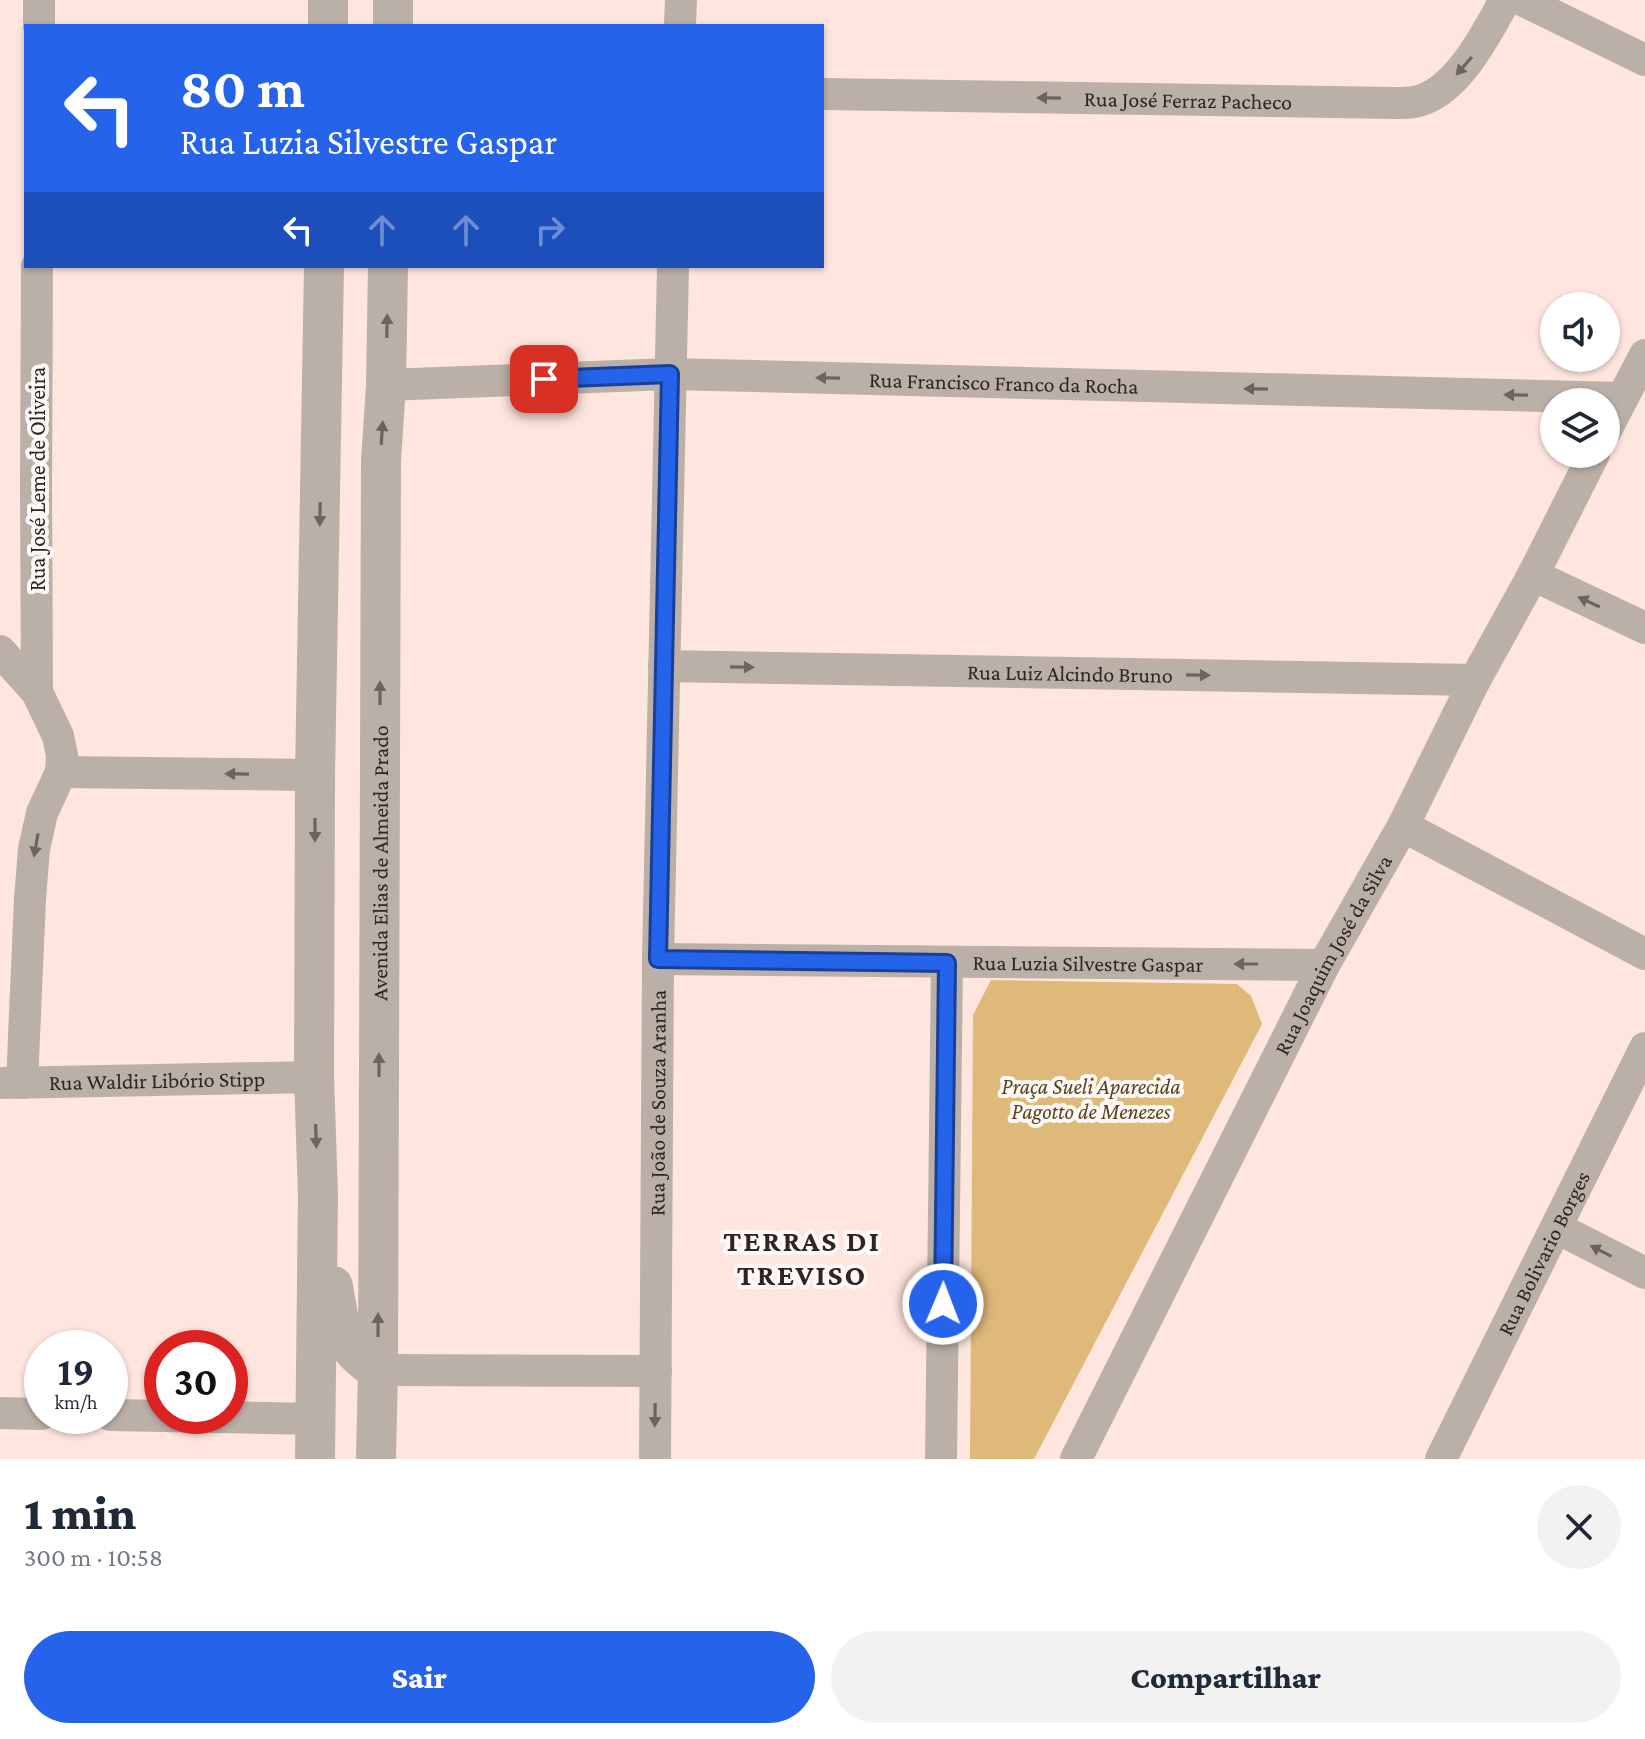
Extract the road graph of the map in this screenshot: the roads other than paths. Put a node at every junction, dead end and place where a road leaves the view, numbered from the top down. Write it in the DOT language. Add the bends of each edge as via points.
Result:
graph roads {
  1 [pos="39,0"];
  2 [pos="328,0"];
  3 [pos="393,0"];
  4 [pos="681,0"];
  5 [pos="1505,0"];
  6 [pos="1522,0"];
  7 [pos="39,24"];
  8 [pos="328,24"];
  9 [pos="393,24"];
  10 [pos="680,24"];
  11 [pos="1645,60"];
  12 [pos="824,94"];
  13 [pos="37,268"];
  14 [pos="324,268"];
  15 [pos="388,268"];
  16 [pos="673,268"];
  17 [pos="1645,355"];
  18 [pos="670,374"];
  19 [pos="386,385"];
  20 [pos="1622,398"];
  21 [pos="1620,402"];
  22 [pos="1587,468"];
  23 [pos="1533,575"];
  24 [pos="1645,628"];
  25 [pos="0,651"];
  26 [pos="664,666"];
  27 [pos="1475,680"];
  28 [pos="37,692"];
  29 [pos="61,772"];
  30 [pos="315,775"];
  31 [pos="1403,826"];
  32 [pos="1645,954"];
  33 [pos="658,959"];
  34 [pos="947,963"];
  35 [pos="1324,965"];
  36 [pos="1645,1048"];
  37 [pos="314,1077"];
  38 [pos="11,1083"];
  39 [pos="318,1195"];
  40 [pos="1557,1228"];
  41 [pos="1645,1273"];
  42 [pos="378,1370"];
  43 [pos="656,1371"];
  44 [pos="0,1413"];
  45 [pos="24,1414"];
  46 [pos="128,1415"];
  47 [pos="316,1419"];
  48 [pos="315,1459"];
  49 [pos="343,1459"];
  50 [pos="376,1459"];
  51 [pos="655,1459"];
  52 [pos="941,1459"];
  53 [pos="1076,1459"];
  54 [pos="1441,1459"];
  1 -- 7 [label="street"];
  2 -- 8 [label="street"];
  3 -- 9 [label="street"];
  4 -- 10 [label="street"];
  5 -- 12 [label="street, Rua José Ferraz Pacheco, one-way" via="1477,51 1451,81 1416,102"];
  6 -- 11 [label="street"];
  13 -- 28 [label="street, Rua José Leme de Oliveira"];
  14 -- 30 [label="street, one-way"];
  19 -- 15 [label="street, Avenida Elias de Almeida Prado, one-way"];
  16 -- 18 [label="street, Rua João de Souza Aranha"];
  17 -- 20 [label="street"];
  18 -- 19 [label="street, Rua Francisco Franco da Rocha"];
  20 -- 18 [label="street, Rua Francisco Franco da Rocha, one-way"];
  18 -- 26 [label="street, Rua João de Souza Aranha"];
  42 -- 19 [label="street, Avenida Elias de Almeida Prado, one-way" via="380,474"];
  20 -- 21 [label="street"];
  22 -- 23 [label="street, Rua Joaquim José da Silva"];
  24 -- 23 [label="street, one-way"];
  23 -- 27 [label="street, Rua Joaquim José da Silva"];
  25 -- 28 [label="street"];
  26 -- 27 [label="street, Rua Luiz Alcindo Bruno, one-way"];
  26 -- 33 [label="street, Rua João de Souza Aranha"];
  27 -- 31 [label="street, Rua Joaquim José da Silva"];
  28 -- 29 [label="street" via="58,736"];
  30 -- 29 [label="street, one-way"];
  29 -- 38 [label="street, one-way" via="42,813 34,849"];
  30 -- 37 [label="street, one-way"];
  31 -- 32 [label="street"];
  31 -- 35 [label="street, Rua Joaquim José da Silva"];
  33 -- 34 [label="street, Rua Luzia Silvestre Gaspar"];
  33 -- 43 [label="street, Rua João de Souza Aranha"];
  35 -- 34 [label="street, Rua Luzia Silvestre Gaspar, one-way"];
  34 -- 52 [label="street"];
  35 -- 53 [label="street, Rua Joaquim José da Silva"];
  36 -- 40 [label="street, Rua Bolivario Borges"];
  37 -- 38 [label="street, Rua Waldir Libório Stipp"];
  37 -- 39 [label="street, one-way"];
  39 -- 42 [label="street" via="342,1334 358,1357"];
  39 -- 47 [label="street"];
  41 -- 40 [label="street, one-way"];
  40 -- 54 [label="street, Rua Bolivario Borges"];
  42 -- 43 [label="street"];
  42 -- 50 [label="street, Avenida Elias de Almeida Prado"];
  43 -- 51 [label="street, Rua João de Souza Aranha, one-way"];
  44 -- 45 [label="street"];
  46 -- 47 [label="street"];
  47 -- 48 [label="street"];
  47 -- 49 [label="street"];
}
